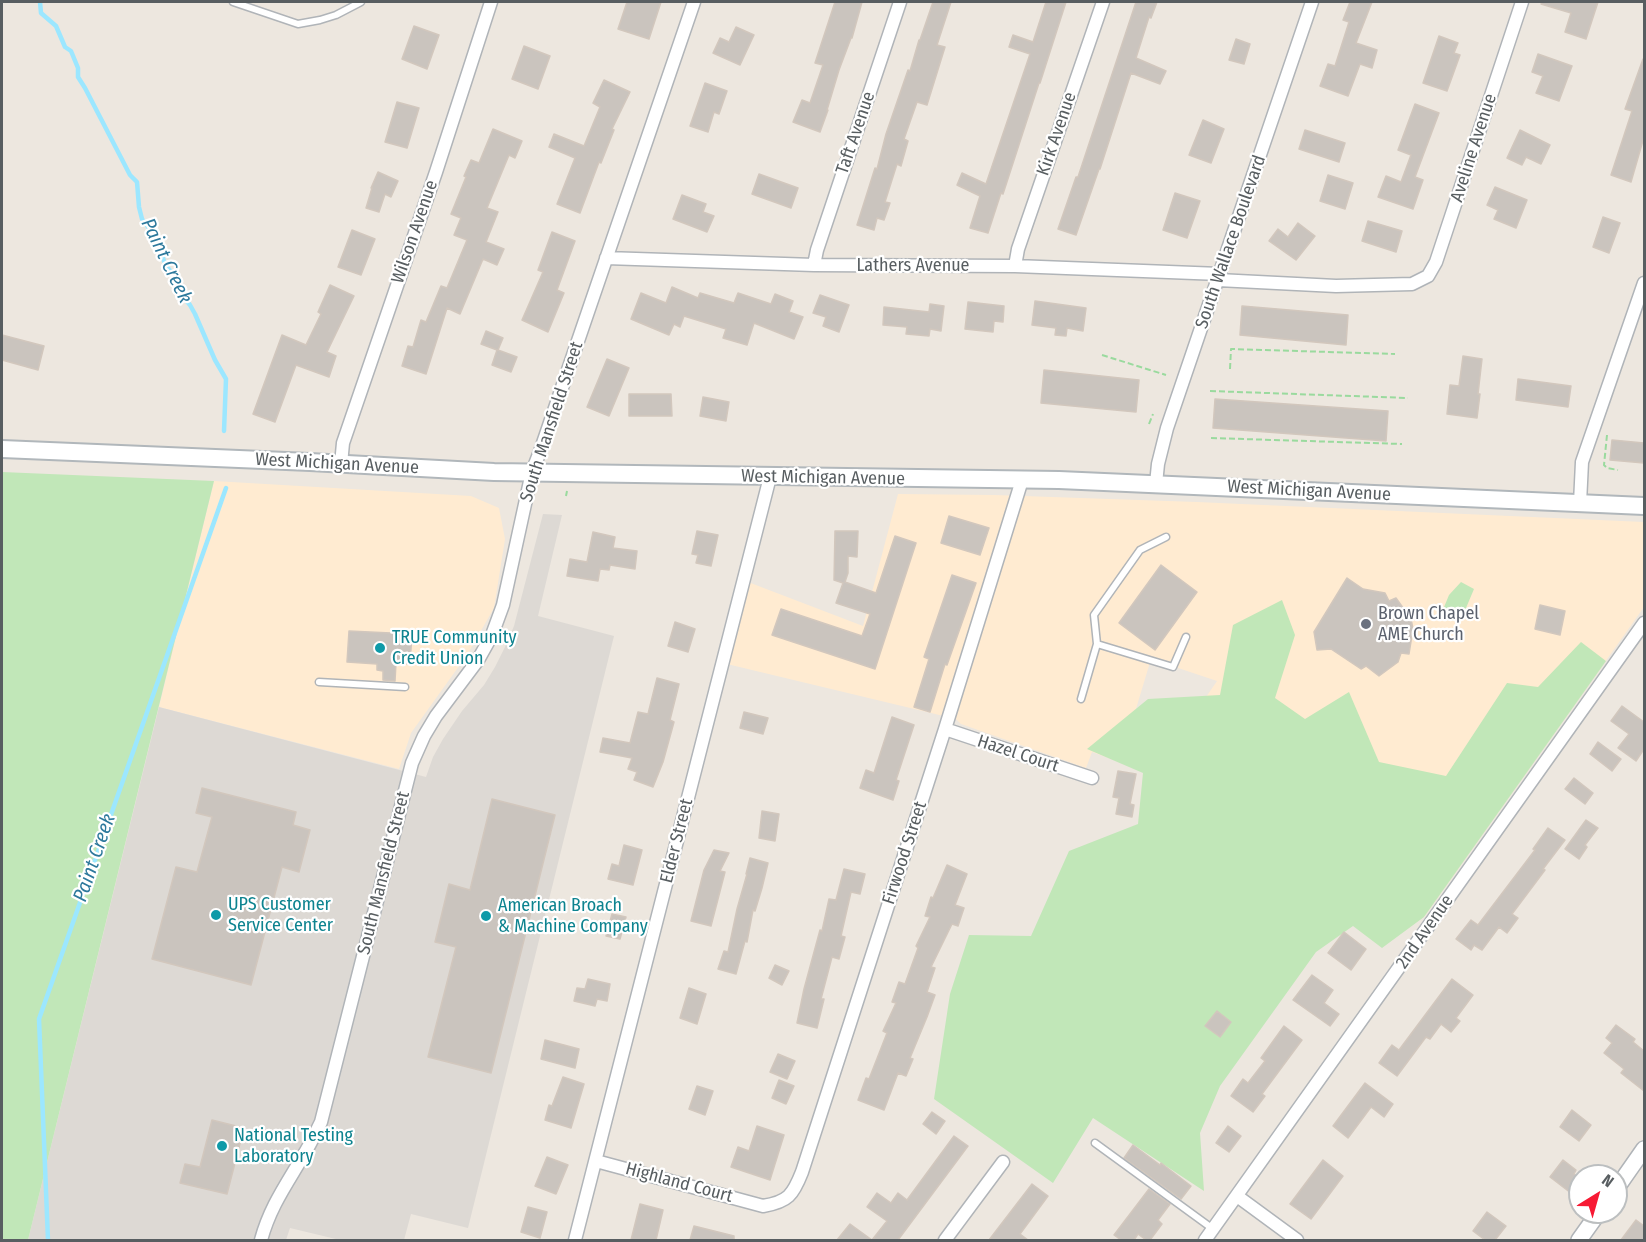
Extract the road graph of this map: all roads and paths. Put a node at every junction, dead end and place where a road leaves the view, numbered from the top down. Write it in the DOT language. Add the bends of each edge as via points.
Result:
graph roads {
  1 [pos="233,2"];
  2 [pos="361,2"];
  3 [pos="491,2"];
  4 [pos="694,2"];
  5 [pos="900,2"];
  6 [pos="1103,2"];
  7 [pos="1312,2"];
  8 [pos="1522,2"];
  9 [pos="606,258"];
  10 [pos="814,265"];
  11 [pos="1015,266"];
  12 [pos="1219,277"];
  13 [pos="1644,283"];
  14 [pos="1412,284"];
  15 [pos="1395,354"];
  16 [pos="1102,355"];
  17 [pos="1230,369"];
  18 [pos="1166,375"];
  19 [pos="1210,392"];
  20 [pos="1408,398"];
  21 [pos="1153,414"];
  22 [pos="1149,424"];
  23 [pos="1607,434"];
  24 [pos="1211,438"];
  25 [pos="1402,444"];
  26 [pos="2,449"];
  27 [pos="341,464"];
  28 [pos="1618,470"];
  29 [pos="532,472"];
  30 [pos="770,477"];
  31 [pos="1022,480"];
  32 [pos="1156,484"];
  33 [pos="567,491"];
  34 [pos="566,496"];
  35 [pos="1580,503"];
  36 [pos="1644,506"];
  37 [pos="1166,537"];
  38 [pos="1644,623"];
  39 [pos="1186,637"];
  40 [pos="1097,644"];
  41 [pos="319,682"];
  42 [pos="405,687"];
  43 [pos="1081,699"];
  44 [pos="945,729"];
  45 [pos="1092,778"];
  46 [pos="1095,1143"];
  47 [pos="1644,1149"];
  48 [pos="596,1161"];
  49 [pos="1002,1162"];
  50 [pos="1628,1172"];
  51 [pos="1237,1196"];
  52 [pos="763,1206"];
  53 [pos="1590,1224"];
  54 [pos="1213,1229"];
  55 [pos="261,1240"];
  56 [pos="576,1240"];
  57 [pos="945,1240"];
  58 [pos="1205,1240"];
  59 [pos="1297,1240"];
  60 [pos="1579,1240"];
  1 -- 2 [label="lane" via="298,24 336,15"];
  3 -- 27 [label="street, Wilson Avenue" via="343,443"];
  4 -- 9 [label="street, South Mansfield Street"];
  5 -- 10 [label="street, Taft Avenue"];
  6 -- 11 [label="street, Kirk Avenue"];
  7 -- 12 [label="street, South Wallace Boulevard"];
  8 -- 14 [label="street, Aveline Avenue" via="1436,262 1428,276"];
  9 -- 10 [label="street, Lathers Avenue"];
  9 -- 29 [label="street, South Mansfield Street"];
  10 -- 11 [label="street, Lathers Avenue"];
  11 -- 12 [label="street, Lathers Avenue"];
  12 -- 14 [label="street, Lathers Avenue" via="1336,286"];
  12 -- 32 [label="street, South Wallace Boulevard" via="1167,428"];
  13 -- 35 [label="street" via="1582,462"];
  15 -- 17 [label="path" via="1231,349"];
  16 -- 18 [label="path"];
  19 -- 20 [label="path"];
  21 -- 22 [label="path"];
  23 -- 28 [label="path" via="1604,465"];
  24 -- 25 [label="path"];
  26 -- 27 [label="main road, West Michigan Avenue"];
  27 -- 29 [label="main road, West Michigan Avenue"];
  29 -- 30 [label="main road, West Michigan Avenue"];
  29 -- 55 [label="street, South Mansfield Street" via="503,604 492,635 436,716 412,763 321,1122 275,1202"];
  30 -- 31 [label="main road, West Michigan Avenue"];
  30 -- 48 [label="street, Elder Street"];
  31 -- 32 [label="main road, West Michigan Avenue"];
  31 -- 44 [label="street, Firwood Street"];
  32 -- 35 [label="main road, West Michigan Avenue"];
  33 -- 34 [label="path"];
  35 -- 36 [label="main road, West Michigan Avenue"];
  37 -- 40 [label="lane" via="1140,550 1094,615"];
  38 -- 51 [label="street, 2nd Avenue"];
  39 -- 40 [label="lane" via="1173,667"];
  40 -- 43 [label="lane"];
  41 -- 42 [label="lane"];
  44 -- 45 [label="street, Hazel Court"];
  44 -- 52 [label="street, Firwood Street" via="796,1188 777,1204"];
  46 -- 54 [label="lane"];
  47 -- 50 [label="street"];
  48 -- 52 [label="street, Highland Court"];
  48 -- 56 [label="street, Elder Street"];
  49 -- 57 [label="street"];
  51 -- 54 [label="street, 2nd Avenue"];
  51 -- 59 [label="street"];
  53 -- 60 [label="street"];
  54 -- 58 [label="street, 2nd Avenue"];
}
